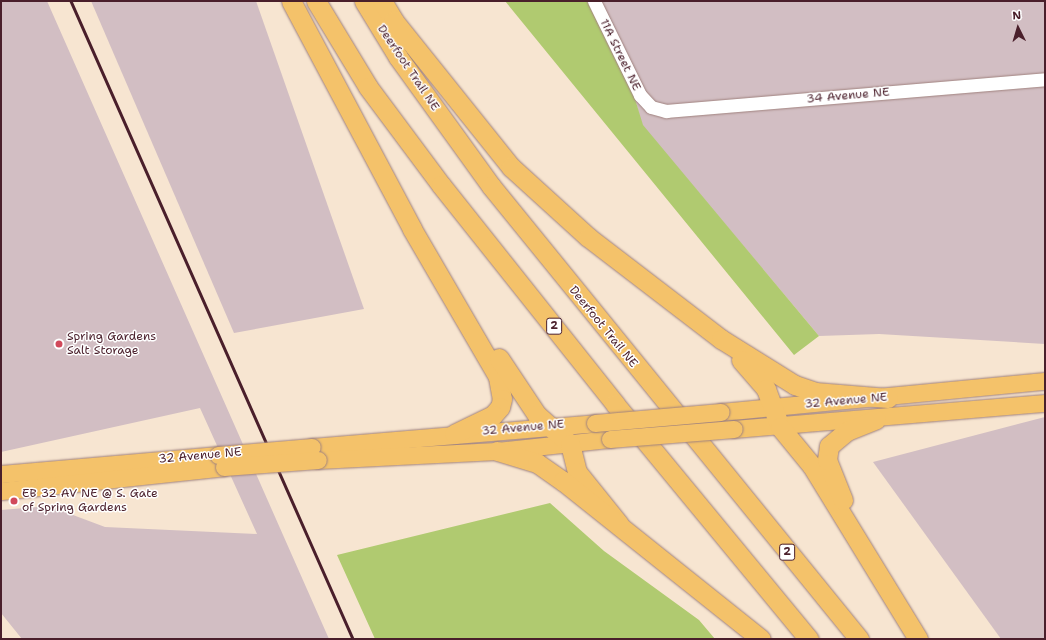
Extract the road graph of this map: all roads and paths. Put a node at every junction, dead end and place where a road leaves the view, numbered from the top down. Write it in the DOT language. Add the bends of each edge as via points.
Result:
graph roads {
  1 [pos="291,1"];
  2 [pos="316,1"];
  3 [pos="364,1"];
  4 [pos="382,1"];
  5 [pos="594,1"];
  6 [pos="1045,79"];
  7 [pos="651,107"];
  8 [pos="412,229"];
  9 [pos="721,339"];
  10 [pos="1044,380"];
  11 [pos="888,398"];
  12 [pos="1045,404"];
  13 [pos="772,408"];
  14 [pos="876,419"];
  15 [pos="547,425"];
  16 [pos="780,427"];
  17 [pos="454,434"];
  18 [pos="570,444"];
  19 [pos="497,451"];
  20 [pos="315,453"];
  21 [pos="221,461"];
  22 [pos="1,474"];
  23 [pos="1,491"];
  24 [pos="619,524"];
  25 [pos="888,590"];
  26 [pos="761,639"];
  27 [pos="810,639"];
  28 [pos="860,639"];
  29 [pos="918,639"];
  1 -- 8 [label="highway"];
  2 -- 27 [label="highway, 2" via="368,86 441,185 615,404"];
  3 -- 28 [label="highway, Deerfoot Trail NE / 2" via="398,57 491,186"];
  4 -- 9 [label="highway" via="394,21 511,167 588,237"];
  5 -- 7 [label="street, 11A Street NE" via="640,95"];
  6 -- 7 [label="street, 34 Avenue NE" via="666,111"];
  8 -- 15 [label="highway" via="537,415"];
  8 -- 17 [label="highway" via="498,376 502,389 502,399 493,416"];
  9 -- 11 [label="highway" via="795,385 815,392"];
  9 -- 13 [label="highway" via="757,376"];
  10 -- 11 [label="main road, 32 Avenue NE"];
  11 -- 13 [label="main road, 32 Avenue NE"];
  12 -- 14 [label="main road, 32 Avenue NE"];
  13 -- 15 [label="main road, 32 Avenue NE, bridge"];
  13 -- 16 [label="highway"];
  14 -- 16 [label="main road, 32 Avenue NE"];
  14 -- 25 [label="highway" via="836,439 829,446 827,460 839,493"];
  15 -- 17 [label="main road, 32 Avenue NE"];
  15 -- 18 [label="highway"];
  16 -- 18 [label="main road, 32 Avenue NE, bridge"];
  16 -- 25 [label="highway" via="812,466"];
  17 -- 20 [label="main road, 32 Avenue NE"];
  18 -- 19 [label="main road, 32 Avenue NE"];
  18 -- 24 [label="highway" via="577,472"];
  19 -- 20 [label="main road, 32 Avenue NE"];
  19 -- 24 [label="highway" via="537,463"];
  20 -- 21 [label="main road, 32 Avenue NE, bridge"];
  21 -- 22 [label="main road, 32 Avenue NE"];
  21 -- 23 [label="main road, 32 Avenue NE"];
  24 -- 26 [label="highway"];
  25 -- 29 [label="highway"];
}
